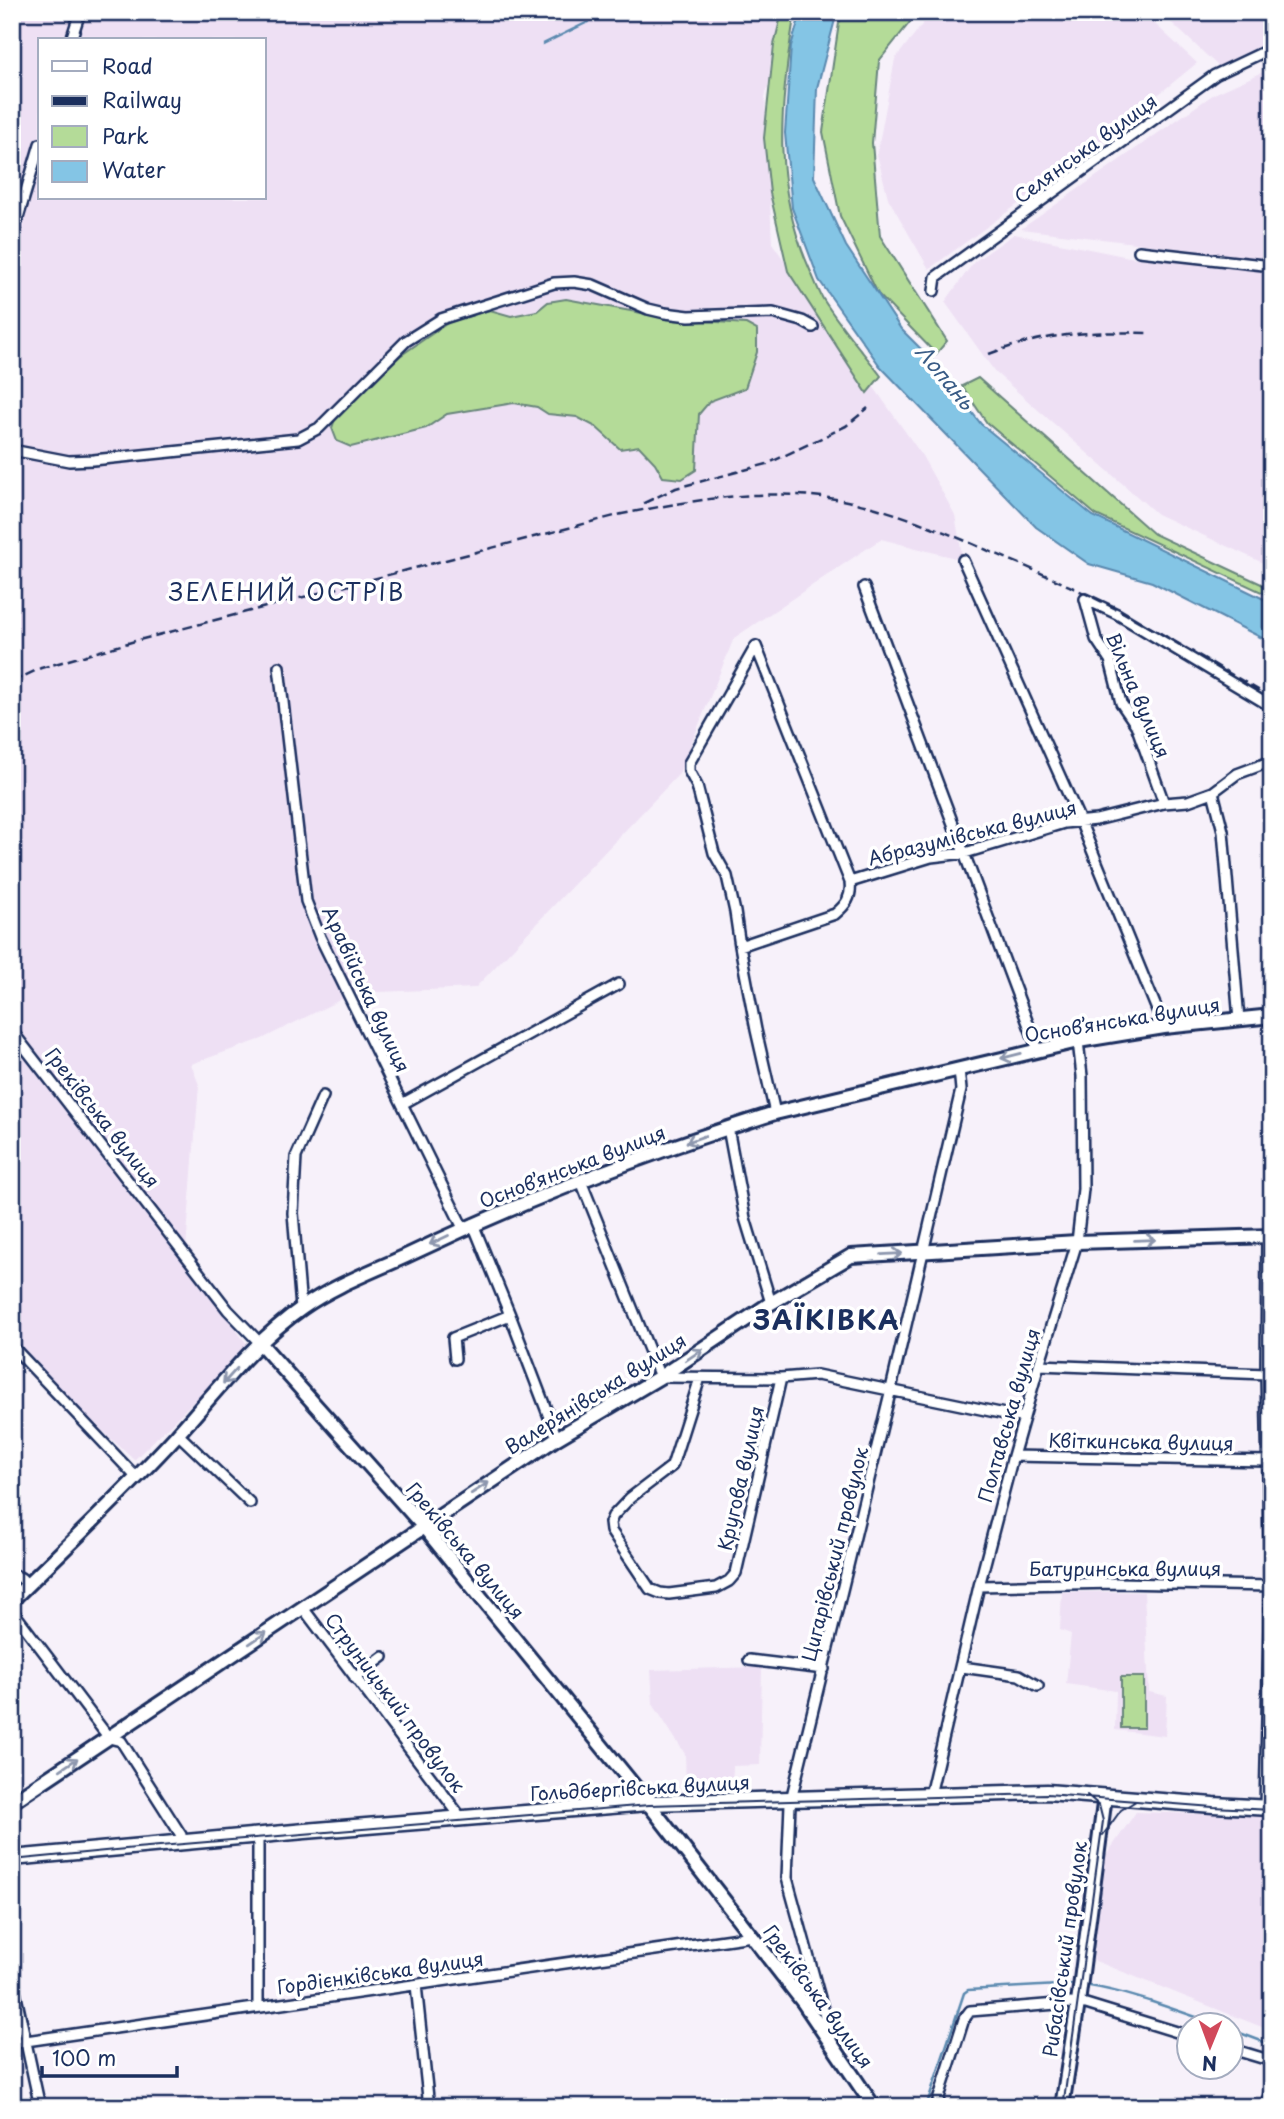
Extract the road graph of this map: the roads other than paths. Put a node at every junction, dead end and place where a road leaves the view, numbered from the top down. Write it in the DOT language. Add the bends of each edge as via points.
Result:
graph roads {
  1 [pos="80,12"];
  2 [pos="72,38"];
  3 [pos="1272,48"];
  4 [pos="38,151"];
  5 [pos="12,238"];
  6 [pos="1139,251"];
  7 [pos="1272,266"];
  8 [pos="934,291"];
  9 [pos="813,327"];
  10 [pos="12,450"];
  11 [pos="963,560"];
  12 [pos="864,587"];
  13 [pos="279,667"];
  14 [pos="1272,707"];
  15 [pos="1272,761"];
  16 [pos="1213,792"];
  17 [pos="1164,803"];
  18 [pos="1081,823"];
  19 [pos="965,853"];
  20 [pos="850,882"];
  21 [pos="740,946"];
  22 [pos="619,984"];
  23 [pos="1272,1016"];
  24 [pos="1239,1020"];
  25 [pos="1164,1027"];
  26 [pos="12,1031"];
  27 [pos="1078,1041"];
  28 [pos="1038,1050"];
  29 [pos="959,1069"];
  30 [pos="323,1096"];
  31 [pos="402,1104"];
  32 [pos="775,1113"];
  33 [pos="728,1128"];
  34 [pos="582,1181"];
  35 [pos="468,1226"];
  36 [pos="1270,1236"];
  37 [pos="1077,1242"];
  38 [pos="923,1252"];
  39 [pos="771,1303"];
  40 [pos="302,1308"];
  41 [pos="510,1315"];
  42 [pos="260,1343"];
  43 [pos="12,1346"];
  44 [pos="455,1359"];
  45 [pos="1039,1365"];
  46 [pos="1266,1374"];
  47 [pos="660,1377"];
  48 [pos="699,1378"];
  49 [pos="781,1378"];
  50 [pos="891,1389"];
  51 [pos="1270,1413"];
  52 [pos="1024,1419"];
  53 [pos="178,1434"];
  54 [pos="557,1438"];
  55 [pos="1013,1455"];
  56 [pos="1267,1461"];
  57 [pos="137,1478"];
  58 [pos="250,1503"];
  59 [pos="423,1526"];
  60 [pos="12,1574"];
  61 [pos="28,1585"];
  62 [pos="979,1586"];
  63 [pos="1271,1586"];
  64 [pos="12,1600"];
  65 [pos="303,1608"];
  66 [pos="12,1610"];
  67 [pos="383,1657"];
  68 [pos="749,1660"];
  69 [pos="961,1667"];
  70 [pos="824,1669"];
  71 [pos="355,1678"];
  72 [pos="1038,1686"];
  73 [pos="109,1738"];
  74 [pos="930,1795"];
  75 [pos="1105,1796"];
  76 [pos="791,1798"];
  77 [pos="12,1802"];
  78 [pos="648,1803"];
  79 [pos="1268,1808"];
  80 [pos="458,1819"];
  81 [pos="258,1835"];
  82 [pos="182,1842"];
  83 [pos="12,1858"];
  84 [pos="752,1936"];
  85 [pos="12,1978"];
  86 [pos="416,1985"];
  87 [pos="1077,2003"];
  88 [pos="258,2007"];
  89 [pos="1176,2032"];
  90 [pos="26,2041"];
  91 [pos="12,2043"];
  92 [pos="834,2047"];
  93 [pos="1246,2053"];
  94 [pos="1272,2061"];
  95 [pos="1272,2085"];
  96 [pos="40,2107"];
  97 [pos="429,2107"];
  98 [pos="874,2107"];
  99 [pos="936,2107"];
  100 [pos="1062,2107"];
  101 [pos="1265,2107"];
  1 -- 2 [label="street"];
  3 -- 8 [label="street, Селянська вулиця" via="1215,75 1091,164 936,277"];
  4 -- 5 [label="street"];
  6 -- 7 [label="street"];
  9 -- 10 [label="street" via="773,313 665,313 593,285 554,283 440,319 423,329 319,428 298,439 81,461"];
  11 -- 18 [label="street"];
  12 -- 19 [label="street"];
  13 -- 31 [label="street, Аравійська вулиця" via="306,901"];
  14 -- 17 [label="street, Вільна вулиця" via="1085,599 1096,639 1110,660 1121,703 1136,724"];
  15 -- 16 [label="street, Абразумівська вулиця" via="1237,774"];
  16 -- 17 [label="street, Абразумівська вулиця"];
  16 -- 24 [label="street" via="1223,831"];
  17 -- 18 [label="street, Абразумівська вулиця"];
  18 -- 19 [label="street, Абразумівська вулиця" via="1052,826"];
  18 -- 25 [label="street"];
  19 -- 20 [label="street, Абразумівська вулиця" via="930,857"];
  19 -- 28 [label="street"];
  20 -- 21 [label="street, Абразумівська вулиця" via="846,905 835,914"];
  20 -- 21 [label="street" via="756,646 689,763 714,853 727,876"];
  21 -- 32 [label="street"];
  22 -- 31 [label="street"];
  23 -- 24 [label="street, Основ’янська вулиця"];
  24 -- 25 [label="street, Основ’янська вулиця"];
  25 -- 27 [label="street, Основ’янська вулиця"];
  26 -- 42 [label="street, Греківська вулиця" via="228,1310"];
  27 -- 28 [label="street, Основ’янська вулиця"];
  27 -- 37 [label="street, Полтавська вулиця" via="1083,1189"];
  28 -- 29 [label="street, Основ’янська вулиця, one-way"];
  29 -- 32 [label="street, Основ’янська вулиця"];
  29 -- 38 [label="street, Цигарівський провулок" via="961,1090"];
  30 -- 40 [label="street" via="296,1157 293,1213"];
  31 -- 35 [label="street, Аравійська вулиця"];
  32 -- 33 [label="street, Основ’янська вулиця"];
  33 -- 34 [label="street, Основ’янська вулиця, one-way"];
  33 -- 39 [label="street" via="745,1218"];
  34 -- 35 [label="street, Основ’янська вулиця"];
  34 -- 47 [label="street"];
  35 -- 40 [label="street, Основ’янська вулиця, one-way"];
  35 -- 41 [label="street, Аравійська вулиця"];
  37 -- 36 [label="street, Валер’янівська вулиця, one-way"];
  36 -- 46 [label="street"];
  37 -- 38 [label="street, Валер’янівська вулиця"];
  37 -- 45 [label="street, Полтавська вулиця"];
  39 -- 38 [label="street, Валер’янівська вулиця, one-way" via="851,1256"];
  38 -- 50 [label="street, Цигарівський провулок"];
  47 -- 39 [label="street, Валер’янівська вулиця, one-way"];
  40 -- 42 [label="street, Основ’янська вулиця"];
  41 -- 44 [label="street" via="453,1338"];
  41 -- 54 [label="street, Аравійська вулиця"];
  42 -- 53 [label="street, Основ’янська вулиця, one-way"];
  42 -- 59 [label="street, Греківська вулиця"];
  43 -- 57 [label="street"];
  45 -- 46 [label="street"];
  45 -- 52 [label="street, Полтавська вулиця"];
  46 -- 51 [label="street"];
  47 -- 48 [label="street, Квіткинська вулиця"];
  47 -- 54 [label="street, Валер’янівська вулиця"];
  48 -- 49 [label="street, Квіткинська вулиця"];
  48 -- 49 [label="street, Кругова вулиця" via="672,1466 630,1498 610,1523 650,1589 660,1593 716,1588 736,1573"];
  49 -- 50 [label="street, Квіткинська вулиця" via="817,1375"];
  50 -- 52 [label="street, Квіткинська вулиця"];
  50 -- 70 [label="street, Цигарівський провулок"];
  51 -- 56 [label="street"];
  52 -- 55 [label="street, Полтавська вулиця"];
  53 -- 57 [label="street, Основ’янська вулиця"];
  53 -- 58 [label="street"];
  59 -- 54 [label="street, Валер’янівська вулиця, one-way"];
  55 -- 56 [label="street, Квіткинська вулиця"];
  55 -- 62 [label="street, Полтавська вулиця"];
  56 -- 63 [label="street"];
  57 -- 61 [label="street, Основ’янська вулиця"];
  59 -- 65 [label="street, Валер’янівська вулиця"];
  59 -- 78 [label="street, Греківська вулиця"];
  60 -- 61 [label="street"];
  61 -- 64 [label="street, Основ’янська вулиця"];
  62 -- 63 [label="street, Батуринська вулиця"];
  62 -- 69 [label="street, Полтавська вулиця"];
  63 -- 79 [label="street"];
  65 -- 71 [label="street, Струницький провулок"];
  73 -- 65 [label="street, Валер’янівська вулиця, one-way"];
  66 -- 73 [label="street"];
  67 -- 71 [label="street"];
  68 -- 70 [label="street"];
  69 -- 72 [label="street" via="1020,1675"];
  69 -- 74 [label="street, Полтавська вулиця"];
  70 -- 76 [label="street, Цигарівський провулок"];
  71 -- 80 [label="street, Струницький провулок"];
  77 -- 73 [label="street, Валер’янівська вулиця, one-way"];
  73 -- 82 [label="street" via="121,1741"];
  74 -- 75 [label="main road, Гольдбергівська вулиця" via="1047,1792"];
  74 -- 76 [label="main road, Гольдбергівська вулиця"];
  75 -- 79 [label="main road, Гольдбергівська вулиця"];
  75 -- 87 [label="street, Рибасівський провулок"];
  76 -- 78 [label="main road, Гольдбергівська вулиця"];
  76 -- 92 [label="street, Цигарівський провулок" via="787,1878"];
  78 -- 80 [label="main road, Гольдбергівська вулиця"];
  78 -- 84 [label="street, Греківська вулиця"];
  80 -- 81 [label="main road, Гольдбергівська вулиця"];
  81 -- 82 [label="main road, Гольдбергівська вулиця"];
  81 -- 88 [label="street"];
  82 -- 83 [label="main road, Гольдбергівська вулиця"];
  84 -- 86 [label="street, Гордієнківська вулиця"];
  84 -- 92 [label="street, Греківська вулиця"];
  85 -- 90 [label="street"];
  86 -- 88 [label="street, Гордієнківська вулиця"];
  86 -- 97 [label="street"];
  87 -- 89 [label="street"];
  87 -- 99 [label="street" via="970,2011"];
  87 -- 100 [label="street, Рибасівський провулок"];
  88 -- 90 [label="street, Гордієнківська вулиця"];
  90 -- 91 [label="street, Гордієнківська вулиця"];
  90 -- 96 [label="street"];
  92 -- 98 [label="street, Греківська вулиця"];
  93 -- 94 [label="street"];
  95 -- 101 [label="street"];
}
